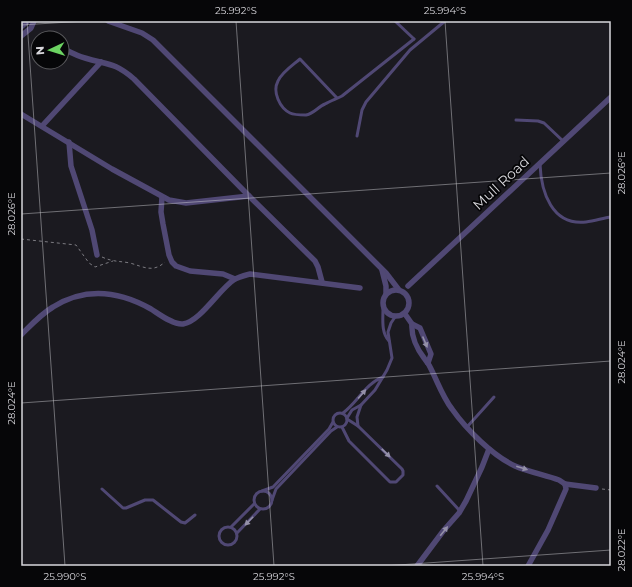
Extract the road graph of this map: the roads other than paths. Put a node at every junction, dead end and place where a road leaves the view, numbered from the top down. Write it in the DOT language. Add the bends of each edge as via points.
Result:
graph roads {
  1 [pos="28,21"];
  2 [pos="34,21"];
  3 [pos="108,21"];
  4 [pos="395,21"];
  5 [pos="445,21"];
  6 [pos="21,27"];
  7 [pos="21,36"];
  8 [pos="414,39"];
  9 [pos="418,42"];
  10 [pos="70,52"];
  11 [pos="102,62"];
  12 [pos="611,97"];
  13 [pos="337,98"];
  14 [pos="21,114"];
  15 [pos="516,120"];
  16 [pos="42,126"];
  17 [pos="357,136"];
  18 [pos="563,141"];
  19 [pos="69,142"];
  20 [pos="540,163"];
  21 [pos="249,196"];
  22 [pos="162,197"];
  23 [pos="611,217"];
  24 [pos="97,255"];
  25 [pos="382,270"];
  26 [pos="235,279"];
  27 [pos="322,282"];
  28 [pos="408,286"];
  29 [pos="360,288"];
  30 [pos="399,290"];
  31 [pos="386,294"];
  32 [pos="383,308"];
  33 [pos="405,314"];
  34 [pos="395,317"];
  35 [pos="412,324"];
  36 [pos="21,334"];
  37 [pos="390,341"];
  38 [pos="428,363"];
  39 [pos="383,377"];
  40 [pos="494,397"];
  41 [pos="361,405"];
  42 [pos="343,413"];
  43 [pos="347,418"];
  44 [pos="333,422"];
  45 [pos="358,426"];
  46 [pos="337,427"];
  47 [pos="342,427"];
  48 [pos="467,427"];
  49 [pos="489,449"];
  50 [pos="565,484"];
  51 [pos="437,486"];
  52 [pos="596,488"];
  53 [pos="102,489"];
  54 [pos="262,491"];
  55 [pos="272,500"];
  56 [pos="254,504"];
  57 [pos="260,509"];
  58 [pos="460,511"];
  59 [pos="195,514"];
  60 [pos="231,527"];
  61 [pos="237,533"];
  62 [pos="417,566"];
  63 [pos="528,566"];
  1 -- 6 [label="street"];
  2 -- 7 [label="street" via="31,28"];
  3 -- 25 [label="street" via="142,32 153,40"];
  4 -- 8 [label="lane"];
  5 -- 9 [label="lane"];
  8 -- 9 [label="lane"];
  8 -- 13 [label="lane"];
  9 -- 17 [label="lane" via="366,102"];
  10 -- 11 [label="street"];
  11 -- 16 [label="street"];
  11 -- 21 [label="street" via="115,65 134,78"];
  12 -- 18 [label="street, Mull Road"];
  13 -- 13 [label="lane" via="307,115 290,113 278,99 277,81 300,59"];
  14 -- 16 [label="street"];
  15 -- 18 [label="lane" via="544,123"];
  16 -- 19 [label="street"];
  18 -- 20 [label="street, Mull Road"];
  19 -- 22 [label="street"];
  19 -- 24 [label="street" via="71,166 92,230"];
  20 -- 23 [label="lane" via="540,179 544,191 551,207 560,216 586,222"];
  20 -- 28 [label="street, Mull Road"];
  21 -- 22 [label="street" via="186,204"];
  21 -- 27 [label="street" via="315,261"];
  22 -- 26 [label="street" via="161,212 170,258 176,266 190,271 224,274"];
  25 -- 30 [label="street"];
  25 -- 31 [label="street"];
  26 -- 27 [label="street" via="257,274"];
  26 -- 36 [label="street" via="189,323 173,322 135,301 105,293 66,300 44,313"];
  27 -- 29 [label="street"];
  30 -- 31 [label="street"];
  30 -- 33 [label="street" via="408,298 409,306"];
  31 -- 32 [label="street"];
  32 -- 34 [label="street"];
  32 -- 37 [label="lane" via="385,336"];
  33 -- 34 [label="street"];
  33 -- 35 [label="street"];
  34 -- 37 [label="lane" via="389,328"];
  35 -- 38 [label="street" via="412,335"];
  35 -- 38 [label="street, one-way" via="420,328 430,354"];
  37 -- 39 [label="lane" via="392,358"];
  38 -- 48 [label="street" via="452,409"];
  39 -- 41 [label="lane"];
  42 -- 39 [label="lane, one-way" via="370,385"];
  40 -- 48 [label="lane"];
  41 -- 43 [label="lane" via="354,408"];
  41 -- 45 [label="lane" via="357,417"];
  42 -- 43 [label="lane"];
  42 -- 44 [label="lane" via="335,414"];
  43 -- 45 [label="lane"];
  43 -- 47 [label="lane" via="346,424"];
  44 -- 46 [label="lane"];
  44 -- 54 [label="lane" via="273,487"];
  45 -- 47 [label="lane, one-way" via="403,470 403,475 396,482 390,482 349,441"];
  46 -- 47 [label="lane"];
  46 -- 55 [label="lane" via="278,487"];
  48 -- 49 [label="street"];
  49 -- 50 [label="street, one-way" via="515,466"];
  49 -- 58 [label="street"];
  50 -- 52 [label="street"];
  50 -- 63 [label="street" via="566,489 548,530"];
  51 -- 58 [label="lane"];
  53 -- 59 [label="lane" via="123,508 145,500 153,500 183,523"];
  54 -- 55 [label="lane" via="269,494"];
  54 -- 56 [label="lane" via="254,496"];
  55 -- 57 [label="lane" via="269,507"];
  56 -- 57 [label="lane"];
  56 -- 60 [label="lane"];
  57 -- 61 [label="lane, one-way"];
  62 -- 58 [label="street, one-way"];
  60 -- 61 [label="lane"];
  60 -- 61 [label="lane" via="224,527 220,531 219,537 222,542 227,545 233,544"];
}
